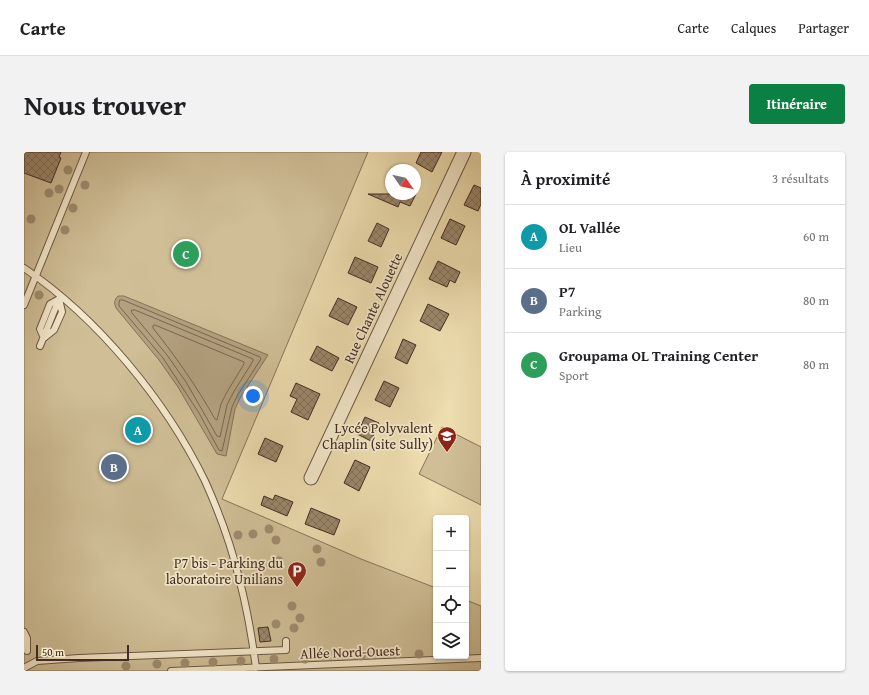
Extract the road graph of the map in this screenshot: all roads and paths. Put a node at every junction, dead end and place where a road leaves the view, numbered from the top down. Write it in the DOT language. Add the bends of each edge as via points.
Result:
graph roads {
  1 [pos="86,152"];
  2 [pos="464,152"];
  3 [pos="24,268"];
  4 [pos="36,276"];
  5 [pos="60,298"];
  6 [pos="24,305"];
  7 [pos="40,346"];
  8 [pos="311,478"];
  9 [pos="24,632"];
  10 [pos="286,641"];
  11 [pos="25,650"];
  12 [pos="254,651"];
  13 [pos="481,658"];
  14 [pos="37,660"];
  15 [pos="24,668"];
  16 [pos="256,668"];
  17 [pos="171,671"];
  1 -- 4 [label="lane"];
  2 -- 8 [label="street, Rue Chante Alouette"];
  3 -- 4 [label="lane"];
  4 -- 5 [label="lane"];
  4 -- 6 [label="lane"];
  5 -- 7 [label="lane"];
  5 -- 12 [label="lane" via="81,314 116,350 180,436 204,481 227,538 240,578"];
  9 -- 11 [label="lane" via="27,638"];
  10 -- 12 [label="lane" via="286,650"];
  11 -- 14 [label="lane"];
  12 -- 14 [label="lane"];
  12 -- 16 [label="lane"];
  13 -- 16 [label="lane, Allée Nord-Ouest"];
  14 -- 15 [label="lane"];
  16 -- 17 [label="lane, Allée Nord-Ouest"];
}
